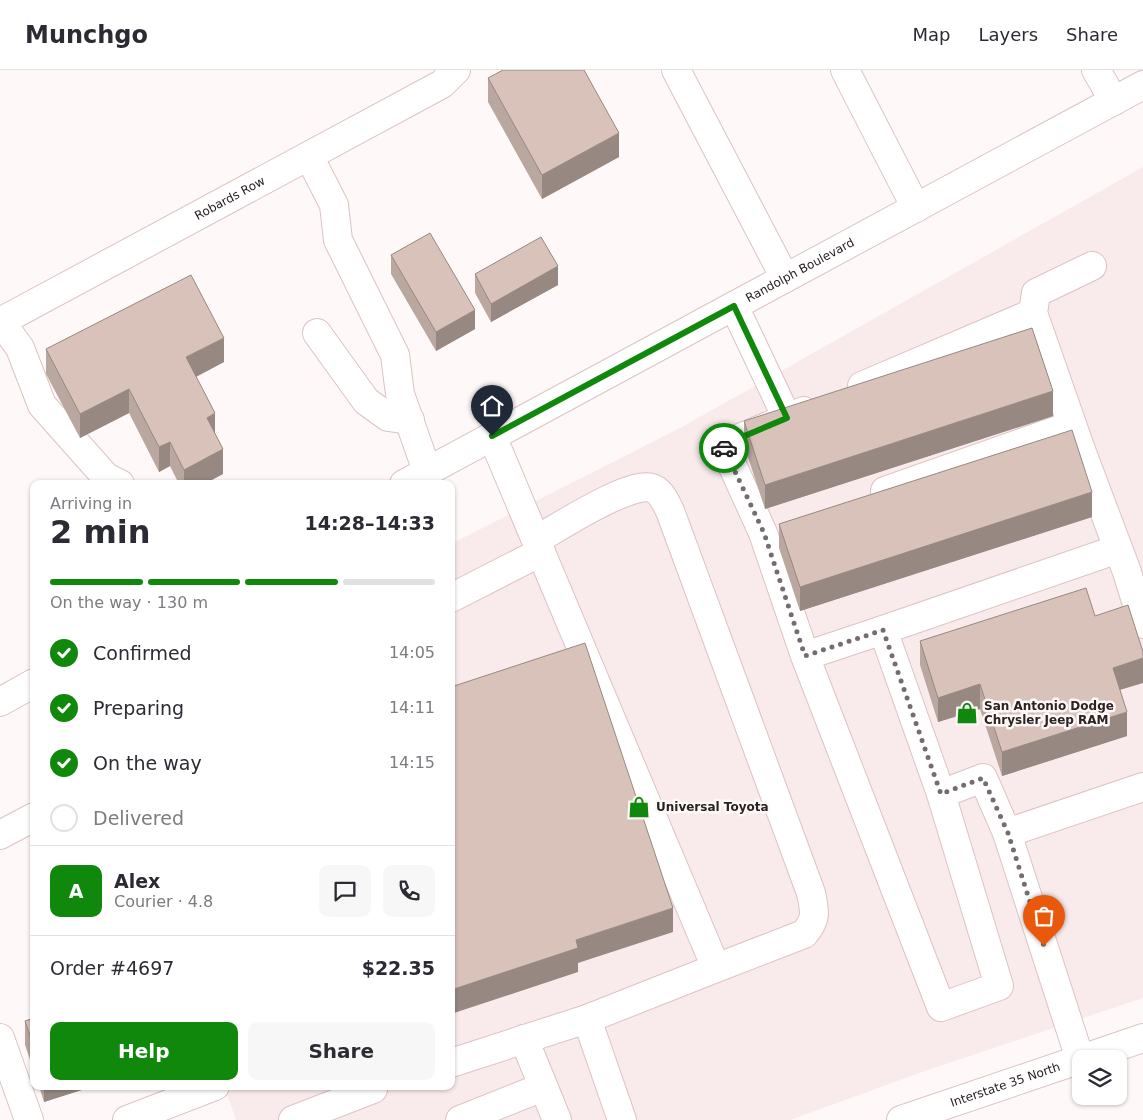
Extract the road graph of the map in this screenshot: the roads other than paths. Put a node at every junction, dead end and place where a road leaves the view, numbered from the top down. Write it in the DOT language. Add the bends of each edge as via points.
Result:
graph roads {
  1 [pos="456,70"];
  2 [pos="676,70"];
  3 [pos="845,70"];
  4 [pos="1096,70"];
  5 [pos="1143,86"];
  6 [pos="1114,101"];
  7 [pos="309,156"];
  8 [pos="916,208"];
  9 [pos="1092,266"];
  10 [pos="785,278"];
  11 [pos="734,306"];
  12 [pos="1033,313"];
  13 [pos="0,322"];
  14 [pos="317,333"];
  15 [pos="787,418"];
  16 [pos="410,420"];
  17 [pos="1072,425"];
  18 [pos="492,436"];
  19 [pos="427,471"];
  20 [pos="112,480"];
  21 [pos="411,480"];
  22 [pos="857,500"];
  23 [pos="538,546"];
  24 [pos="1118,549"];
  25 [pos="1137,582"];
  26 [pos="455,596"];
  27 [pos="1143,624"];
  28 [pos="883,630"];
  29 [pos="805,656"];
  30 [pos="30,685"];
  31 [pos="0,702"];
  32 [pos="1143,787"];
  33 [pos="941,794"];
  34 [pos="30,819"];
  35 [pos="1008,833"];
  36 [pos="0,835"];
  37 [pos="716,968"];
  38 [pos="587,1019"];
  39 [pos="0,1038"];
  40 [pos="1143,1038"];
  41 [pos="524,1040"];
  42 [pos="1078,1050"];
  43 [pos="1108,1050"];
  44 [pos="455,1062"];
  45 [pos="1072,1062"];
  46 [pos="6,1074"];
  47 [pos="543,1087"];
  48 [pos="204,1090"];
  49 [pos="368,1090"];
  50 [pos="29,1120"];
  51 [pos="127,1120"];
  52 [pos="293,1120"];
  53 [pos="460,1120"];
  54 [pos="557,1120"];
  55 [pos="622,1120"];
  56 [pos="901,1120"];
  1 -- 7 [label="street, Robards Row" via="442,84"];
  2 -- 10 [label="street"];
  3 -- 8 [label="street"];
  4 -- 6 [label="street"];
  5 -- 6 [label="street, Randolph Boulevard"];
  6 -- 8 [label="street, Randolph Boulevard"];
  7 -- 13 [label="street, Robards Row"];
  7 -- 16 [label="street" via="334,205 338,240 395,355 400,394"];
  8 -- 10 [label="street, Randolph Boulevard"];
  9 -- 12 [label="street" via="1036,293"];
  10 -- 11 [label="street, Randolph Boulevard"];
  11 -- 15 [label="street"];
  11 -- 18 [label="street, Randolph Boulevard"];
  12 -- 15 [label="street"];
  12 -- 17 [label="street"];
  13 -- 20 [label="street" via="20,348 42,405"];
  14 -- 16 [label="street" via="366,402 388,417"];
  15 -- 29 [label="street" via="723,445 773,530"];
  16 -- 19 [label="street"];
  17 -- 22 [label="street"];
  17 -- 24 [label="street"];
  18 -- 19 [label="street, Randolph Boulevard"];
  18 -- 23 [label="street"];
  19 -- 21 [label="street, Randolph Boulevard"];
  23 -- 26 [label="street"];
  23 -- 37 [label="street"];
  23 -- 37 [label="street" via="623,491 640,486 654,488 670,511 815,911 812,924 804,934"];
  24 -- 25 [label="street"];
  24 -- 28 [label="street"];
  25 -- 27 [label="street"];
  28 -- 29 [label="street"];
  28 -- 33 [label="street"];
  29 -- 33 [label="street" via="941,1007 999,986"];
  30 -- 31 [label="street"];
  32 -- 35 [label="street"];
  33 -- 35 [label="street" via="983,778"];
  34 -- 36 [label="street"];
  35 -- 42 [label="street"];
  37 -- 38 [label="street"];
  38 -- 41 [label="street"];
  38 -- 55 [label="street"];
  39 -- 46 [label="street"];
  40 -- 43 [label="street, Interstate 35 North"];
  41 -- 44 [label="street"];
  41 -- 47 [label="street"];
  45 -- 56 [label="street, Interstate 35 North"];
  46 -- 50 [label="street"];
  47 -- 53 [label="street"];
  47 -- 54 [label="street"];
  48 -- 51 [label="street"];
  49 -- 52 [label="street"];
}
